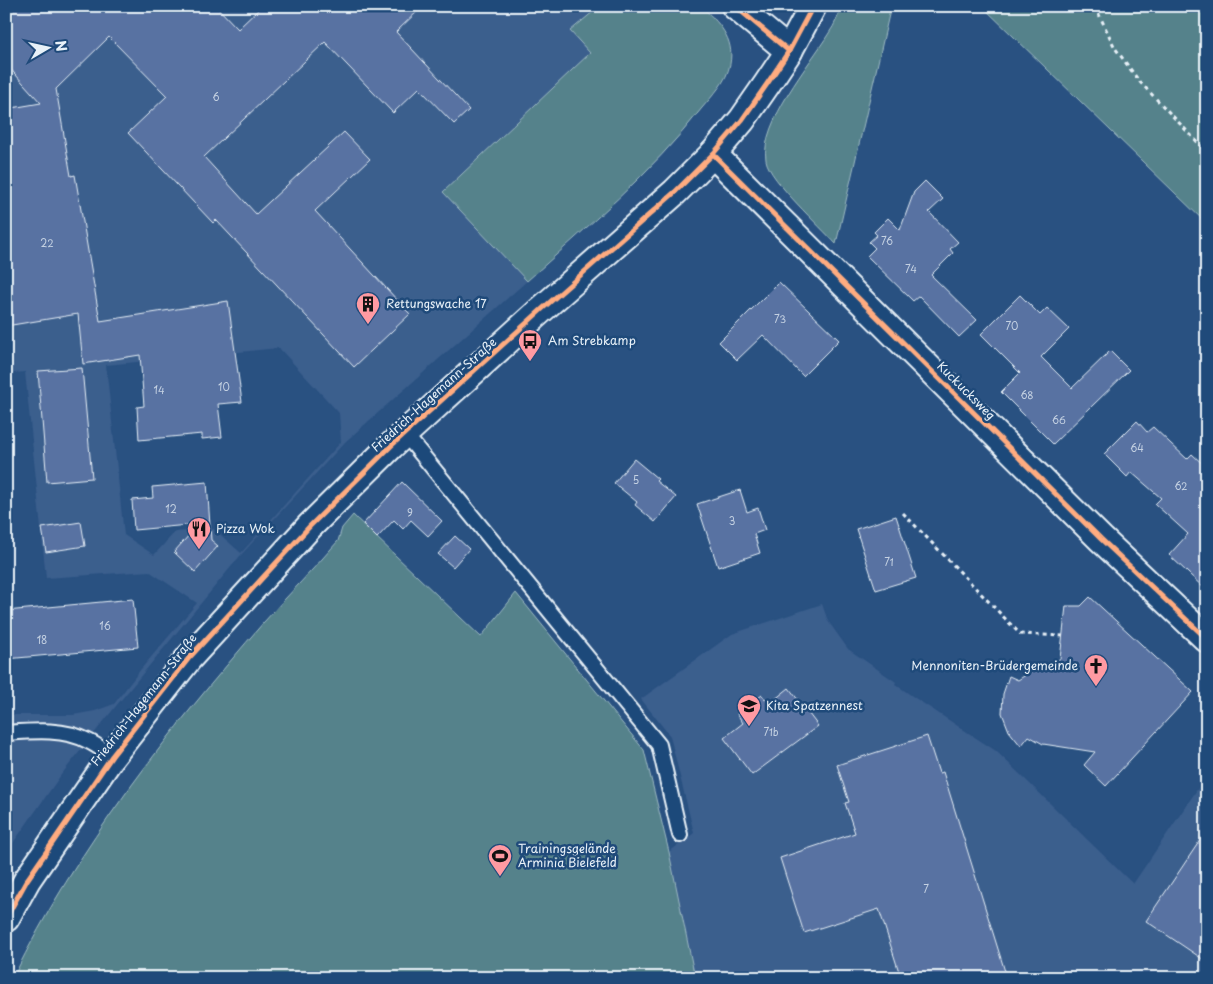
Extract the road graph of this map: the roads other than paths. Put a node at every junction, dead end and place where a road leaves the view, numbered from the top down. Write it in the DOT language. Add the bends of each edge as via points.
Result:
graph roads {
  1 [pos="735,6"];
  2 [pos="813,6"];
  3 [pos="789,51"];
  4 [pos="713,154"];
  5 [pos="405,434"];
  6 [pos="1207,639"];
  7 [pos="6,733"];
  8 [pos="112,756"];
  9 [pos="680,835"];
  10 [pos="6,918"];
  1 -- 3 [label="street"];
  2 -- 3 [label="street, Friedrich-Hagemann-Straße"];
  3 -- 4 [label="street, Friedrich-Hagemann-Straße" via="742,120"];
  4 -- 5 [label="street, Friedrich-Hagemann-Straße" via="675,192"];
  4 -- 6 [label="street, Kuckucksweg" via="1101,539"];
  5 -- 8 [label="street, Friedrich-Hagemann-Straße" via="310,526 228,614 188,658"];
  5 -- 9 [label="lane" via="659,745"];
  7 -- 8 [label="lane" via="61,732 87,740"];
  8 -- 10 [label="street, Friedrich-Hagemann-Straße" via="27,880"];
}
